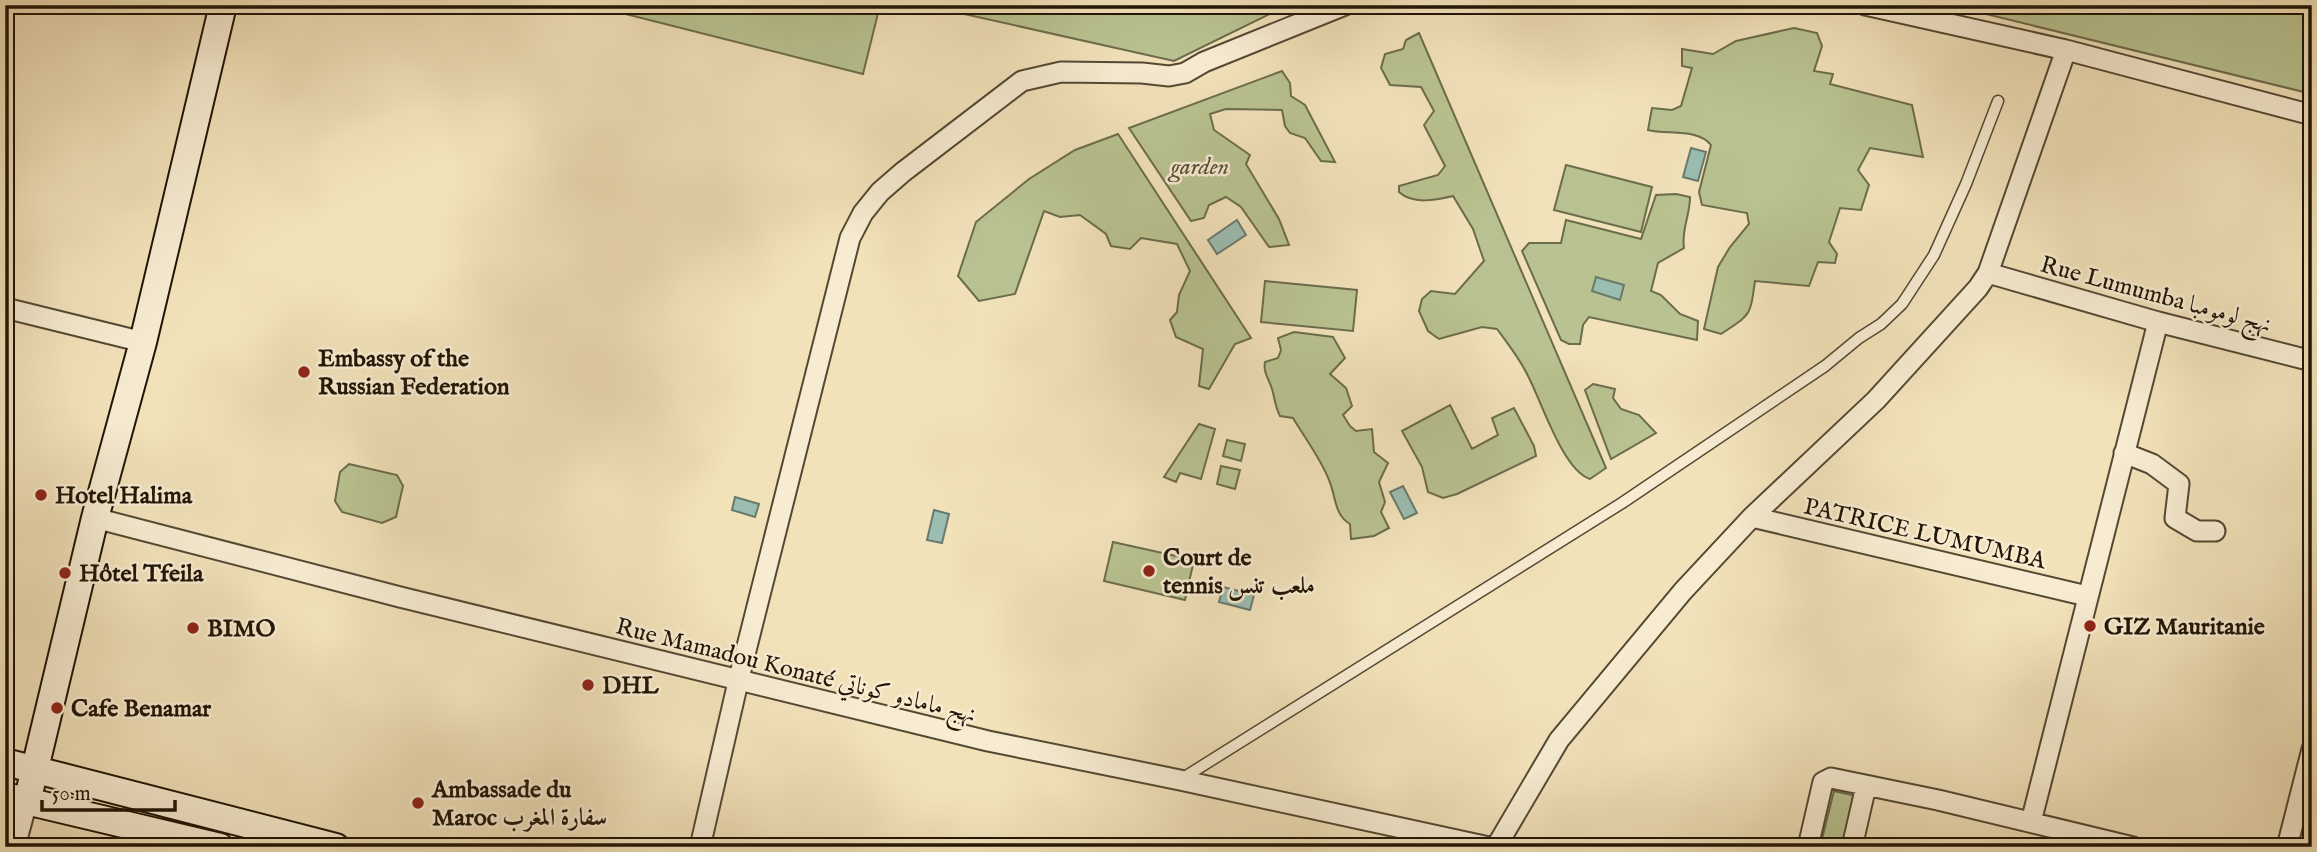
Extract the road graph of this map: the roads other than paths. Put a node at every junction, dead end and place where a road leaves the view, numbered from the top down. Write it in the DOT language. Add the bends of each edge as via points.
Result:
graph roads {
  1 [pos="223,5"];
  2 [pos="1345,5"];
  3 [pos="1865,5"];
  4 [pos="2066,50"];
  5 [pos="1998,101"];
  6 [pos="2312,115"];
  7 [pos="1988,274"];
  8 [pos="5,308"];
  9 [pos="2158,322"];
  10 [pos="143,342"];
  11 [pos="2312,361"];
  12 [pos="2124,453"];
  13 [pos="1752,517"];
  14 [pos="95,518"];
  15 [pos="2215,531"];
  16 [pos="2087,596"];
  17 [pos="738,682"];
  18 [pos="2312,749"];
  19 [pos="5,762"];
  20 [pos="36,769"];
  21 [pos="1180,780"];
  22 [pos="1866,786"];
  23 [pos="16,799"];
  24 [pos="2031,822"];
  25 [pos="15,847"];
  26 [pos="220,847"];
  27 [pos="336,847"];
  28 [pos="700,847"];
  29 [pos="1489,847"];
  30 [pos="1496,847"];
  31 [pos="1808,847"];
  32 [pos="1852,847"];
  33 [pos="2133,847"];
  34 [pos="2287,847"];
  1 -- 10 [label="street"];
  2 -- 17 [label="street" via="1185,73 1061,72 1022,81 880,192 850,238"];
  3 -- 4 [label="street"];
  4 -- 6 [label="street"];
  4 -- 7 [label="street"];
  5 -- 21 [label="lane" via="1934,255 1902,304 1881,324 1622,503"];
  7 -- 9 [label="street, Rue Lumumba نهج لومومبا"];
  7 -- 13 [label="street" via="1876,400"];
  8 -- 10 [label="street"];
  9 -- 11 [label="street, Rue Lumumba نهج لومومبا"];
  9 -- 12 [label="street"];
  10 -- 14 [label="street"];
  12 -- 15 [label="street" via="2152,464 2179,485 2175,518 2197,531"];
  12 -- 16 [label="street"];
  13 -- 16 [label="street, PATRICE LUMUMBA"];
  13 -- 30 [label="street" via="1559,740"];
  14 -- 17 [label="street, Rue Mamadou Konaté نهج مامادو كوناتي"];
  14 -- 20 [label="street"];
  16 -- 24 [label="street"];
  17 -- 21 [label="street, Rue Mamadou Konaté نهج مامادو كوناتي"];
  17 -- 28 [label="street"];
  18 -- 34 [label="street"];
  19 -- 20 [label="street"];
  20 -- 23 [label="street"];
  20 -- 27 [label="street"];
  21 -- 29 [label="street, Rue Mamadou Konaté نهج مامادو كوناتي"];
  22 -- 24 [label="street"];
  22 -- 31 [label="street" via="1831,778 1823,782"];
  22 -- 32 [label="street"];
  23 -- 25 [label="street"];
  23 -- 26 [label="street"];
  24 -- 33 [label="street"];
}
